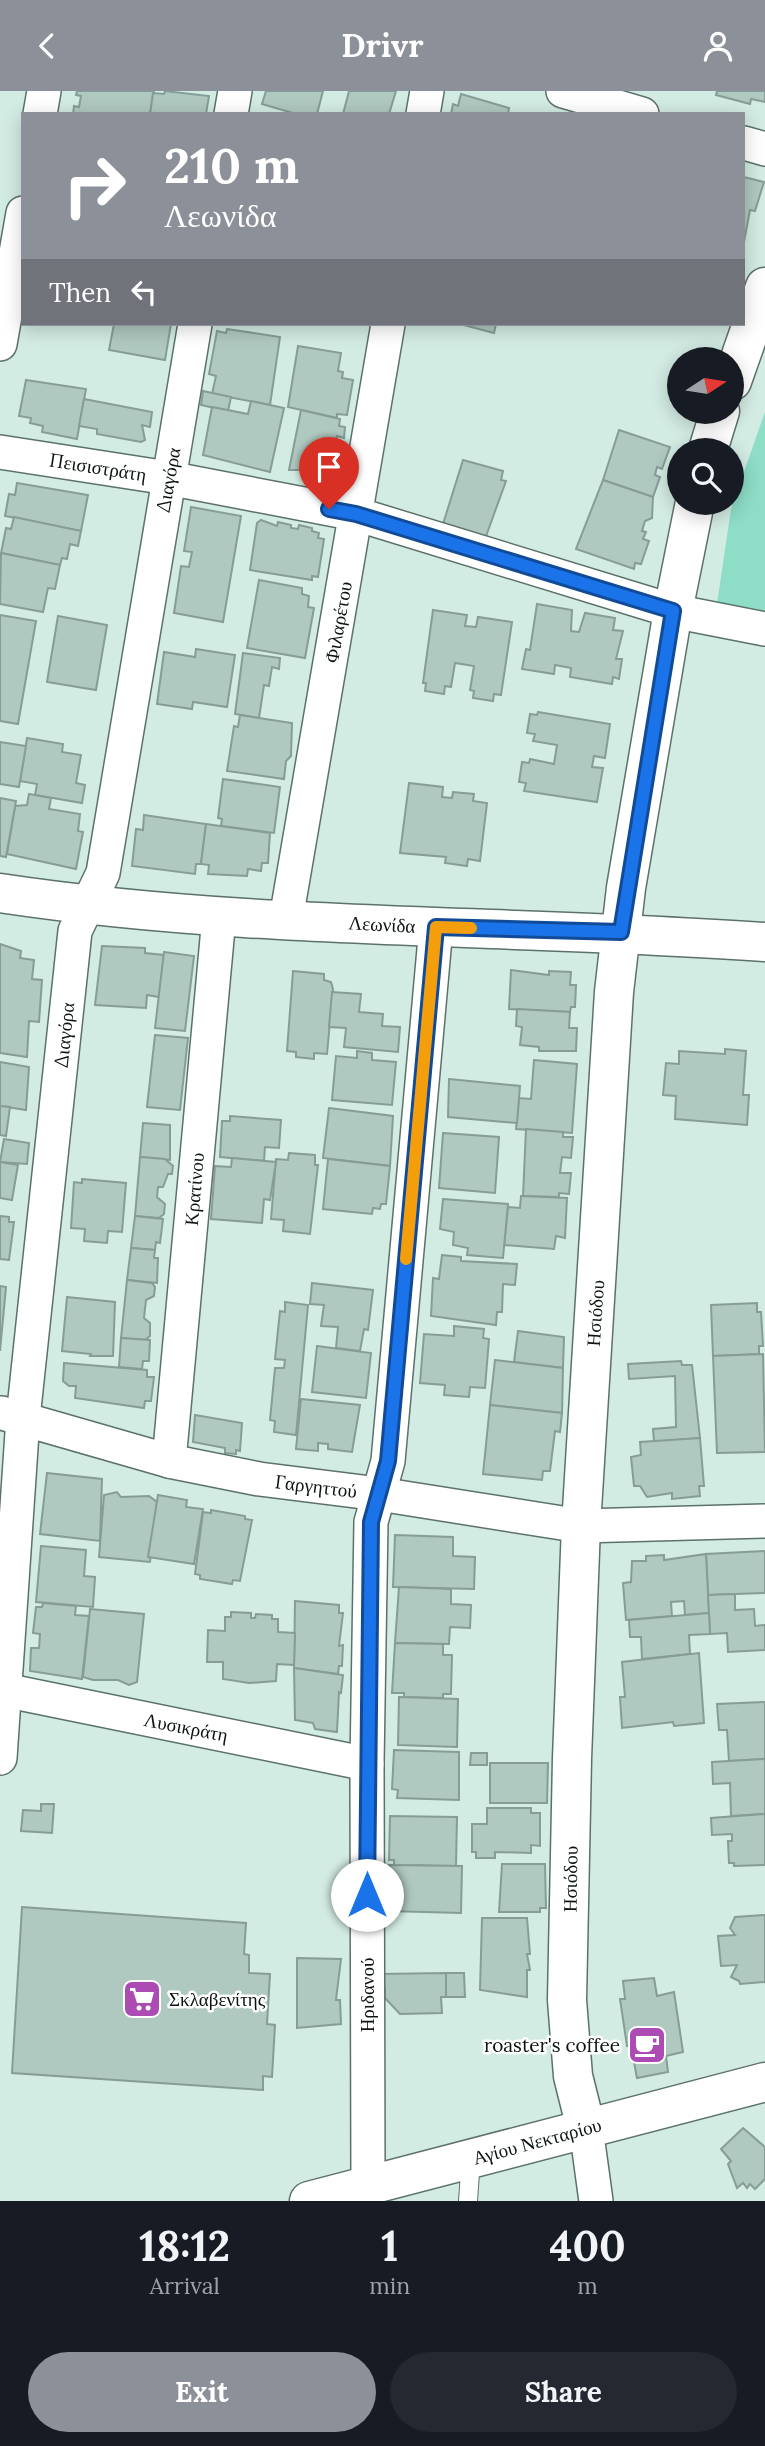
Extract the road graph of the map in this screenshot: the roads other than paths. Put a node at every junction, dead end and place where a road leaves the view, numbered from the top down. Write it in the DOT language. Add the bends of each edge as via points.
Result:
graph roads {
  1 [pos="44,91"];
  2 [pos="235,91"];
  3 [pos="427,91"];
  4 [pos="563,91"];
  5 [pos="40,112"];
  6 [pos="231,112"];
  7 [pos="423,112"];
  8 [pos="635,112"];
  9 [pos="745,143"];
  10 [pos="765,149"];
  11 [pos="21,224"];
  12 [pos="765,287"];
  13 [pos="195,326"];
  14 [pos="388,326"];
  15 [pos="0,344"];
  16 [pos="755,344"];
  17 [pos="744,362"];
  18 [pos="0,452"];
  19 [pos="168,478"];
  20 [pos="356,514"];
  21 [pos="692,515"];
  22 [pos="673,611"];
  23 [pos="765,629"];
  24 [pos="0,893"];
  25 [pos="86,906"];
  26 [pos="219,917"];
  27 [pos="286,919"];
  28 [pos="436,927"];
  29 [pos="621,932"];
  30 [pos="765,942"];
  31 [pos="11,1415"];
  32 [pos="169,1461"];
  33 [pos="379,1494"];
  34 [pos="765,1521"];
  35 [pos="582,1527"];
  36 [pos="4,1690"];
  37 [pos="0,1758"];
  38 [pos="367,1764"];
  39 [pos="765,2082"];
  40 [pos="586,2128"];
  41 [pos="471,2158"];
  42 [pos="368,2185"];
  43 [pos="309,2201"];
  44 [pos="468,2201"];
  45 [pos="596,2201"];
  1 -- 5 [label="street"];
  2 -- 6 [label="street"];
  3 -- 7 [label="street"];
  4 -- 8 [label="street"];
  9 -- 10 [label="street"];
  11 -- 15 [label="street"];
  12 -- 16 [label="street"];
  13 -- 19 [label="street, Διαγόρα"];
  14 -- 20 [label="street, Φιλαρέτου"];
  16 -- 17 [label="street"];
  18 -- 19 [label="street, Πεισιστράτη"];
  19 -- 20 [label="street, Πεισιστράτη"];
  19 -- 25 [label="street, Διαγόρα" via="103,873"];
  20 -- 22 [label="street, Πεισιστράτη"];
  20 -- 27 [label="street, Φιλαρέτου"];
  21 -- 22 [label="street, Ησιόδου"];
  22 -- 23 [label="street, Πεισιστράτη"];
  22 -- 29 [label="street, Ησιόδου"];
  24 -- 25 [label="street, Λεωνίδα"];
  25 -- 26 [label="street, Λεωνίδα"];
  25 -- 31 [label="street, Διαγόρα" via="75,931"];
  26 -- 27 [label="street, Λεωνίδα"];
  26 -- 32 [label="street, Κρατίνου"];
  27 -- 28 [label="street, Λεωνίδα"];
  28 -- 29 [label="street, Λεωνίδα"];
  28 -- 33 [label="street, Ηριδανού" via="388,1461"];
  29 -- 30 [label="street, Λεωνίδα"];
  29 -- 35 [label="street, Ησιόδου"];
  31 -- 32 [label="street, Γαργηττού"];
  31 -- 36 [label="street, Διαγόρα"];
  32 -- 33 [label="street, Γαργηττού" via="259,1479"];
  33 -- 35 [label="street, Γαργηττού"];
  33 -- 38 [label="street, Ηριδανού" via="371,1522"];
  34 -- 35 [label="street, Γαργηττού"];
  35 -- 40 [label="street, Ησιόδου" via="567,2000 573,2076"];
  36 -- 37 [label="street, Διαγόρα"];
  36 -- 38 [label="street, Λυσικράτη"];
  38 -- 42 [label="street, Ηριδανού"];
  39 -- 40 [label="street, Αγίου Νεκταρίου"];
  40 -- 41 [label="street, Αγίου Νεκταρίου"];
  40 -- 45 [label="street"];
  41 -- 42 [label="street, Αγίου Νεκταρίου"];
  41 -- 44 [label="lane"];
  42 -- 43 [label="street, Αγίου Νεκταρίου"];
}
